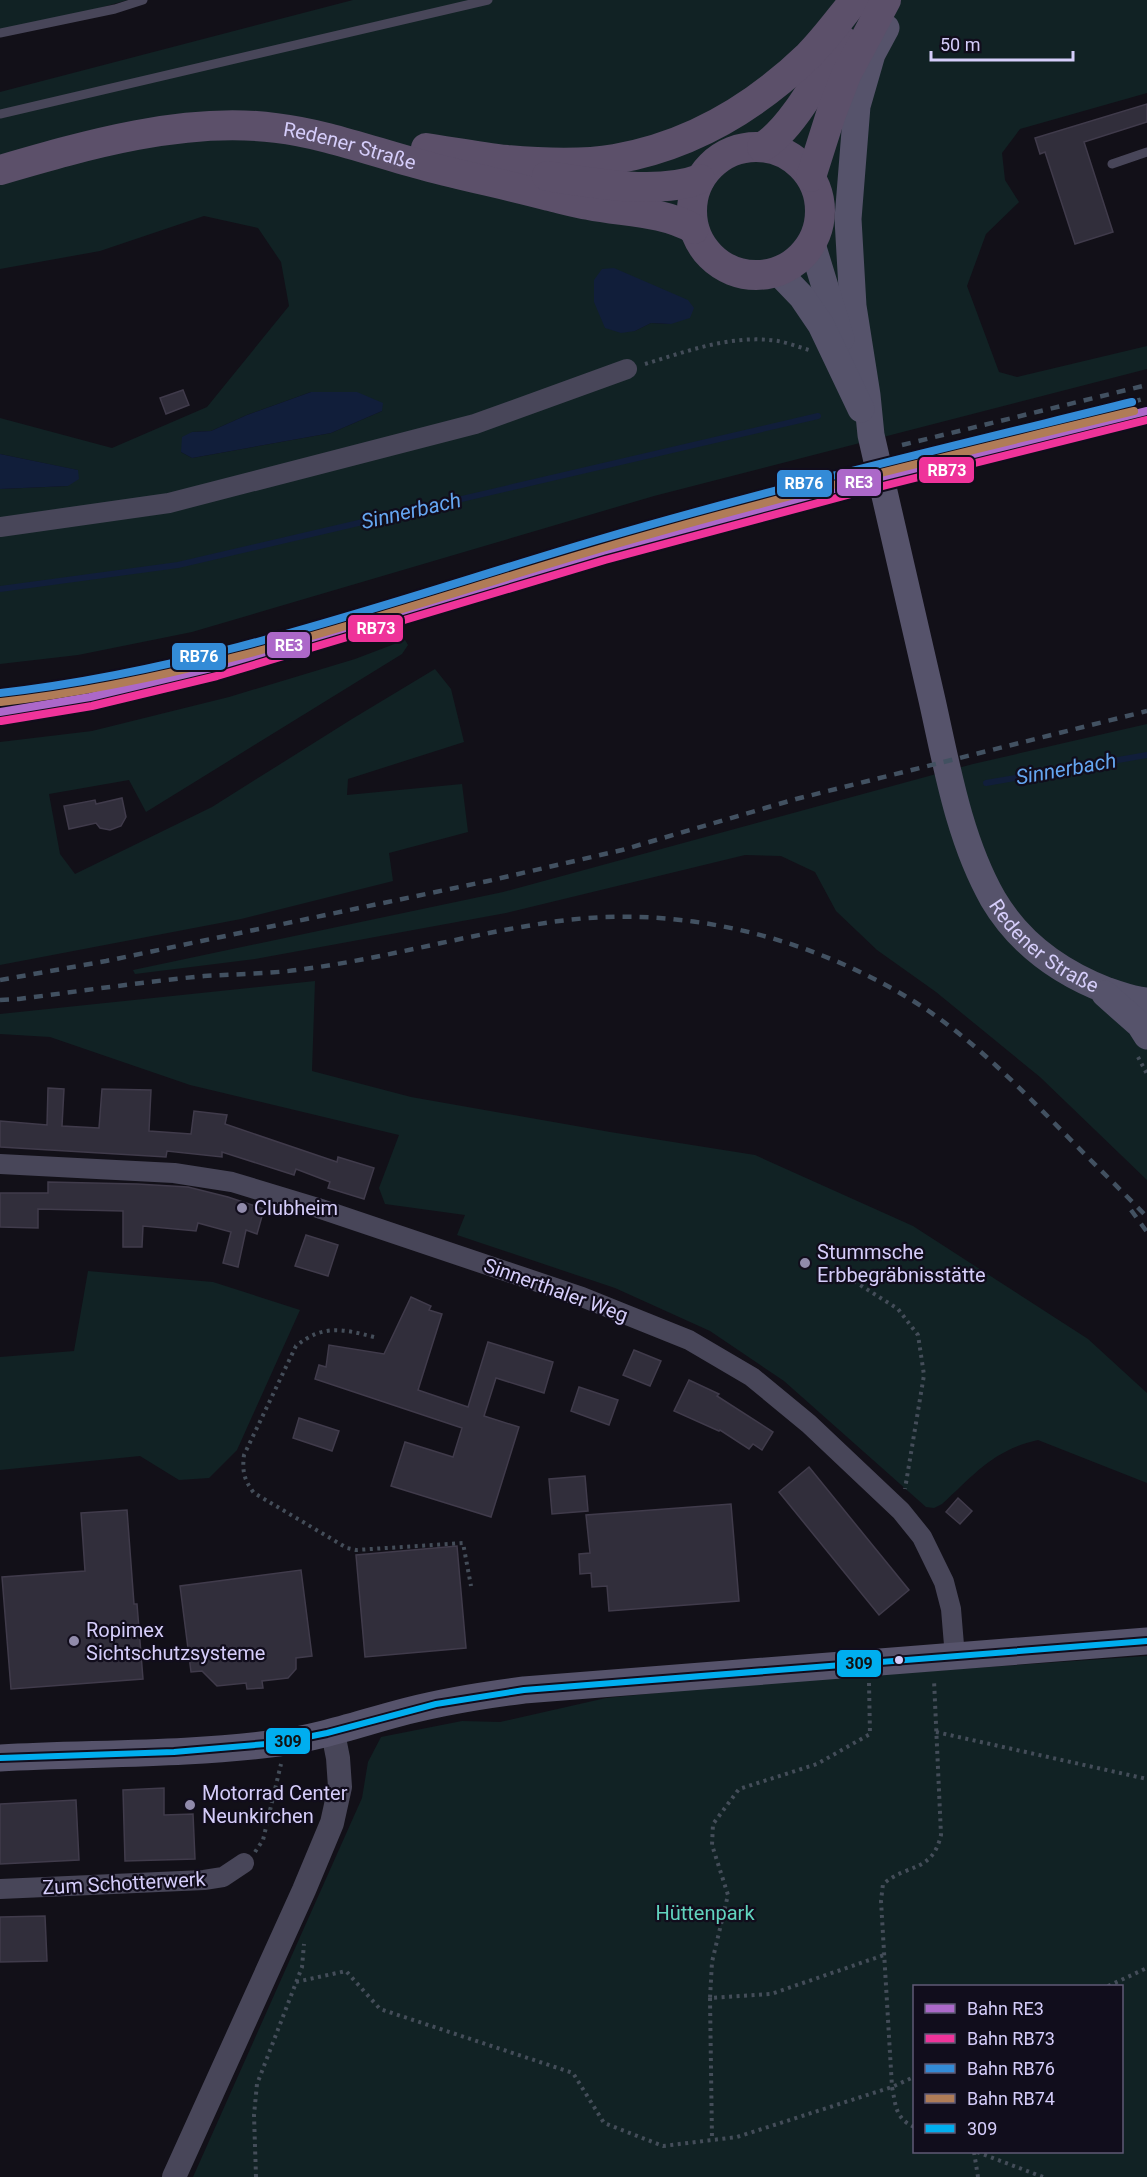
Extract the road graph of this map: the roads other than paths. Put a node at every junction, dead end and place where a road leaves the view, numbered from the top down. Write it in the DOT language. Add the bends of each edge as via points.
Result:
graph roads {
  1 [pos="143,0"];
  2 [pos="488,0"];
  3 [pos="855,0"];
  4 [pos="869,0"];
  5 [pos="886,0"];
  6 [pos="900,0"];
  7 [pos="0,33"];
  8 [pos="0,114"];
  9 [pos="276,128"];
  10 [pos="350,136"];
  11 [pos="762,147"];
  12 [pos="1147,152"];
  13 [pos="1112,164"];
  14 [pos="0,170"];
  15 [pos="811,177"];
  16 [pos="700,178"];
  17 [pos="694,229"];
  18 [pos="812,244"];
  19 [pos="778,272"];
  20 [pos="627,369"];
  21 [pos="857,398"];
  22 [pos="871,435"];
  23 [pos="0,527"];
  24 [pos="1097,987"];
  25 [pos="1147,1001"];
  26 [pos="1147,1036"];
  27 [pos="0,1164"];
  28 [pos="1147,1641"];
  29 [pos="944,1658"];
  30 [pos="333,1733"];
  31 [pos="0,1758"];
  32 [pos="244,1863"];
  33 [pos="0,1888"];
  34 [pos="174,2177"];
  1 -- 7 [label="lane"];
  2 -- 8 [label="lane"];
  3 -- 10 [label="main road" via="809,55 753,103 669,146 614,159 506,160"];
  4 -- 11 [label="main road" via="790,121"];
  5 -- 15 [label="main road" via="846,75"];
  6 -- 22 [label="main road" via="872,54 857,106 852,151 848,219 853,306"];
  9 -- 10 [label="main road"];
  9 -- 14 [label="main road, Redener Straße" via="230,125 164,130"];
  9 -- 17 [label="main road, Redener Straße" via="588,205 653,215"];
  10 -- 16 [label="main road" via="595,184 659,186"];
  11 -- 15 [label="main road" via="784,153 801,164"];
  11 -- 16 [label="main road" via="739,149 721,157"];
  12 -- 13 [label="lane"];
  15 -- 18 [label="main road" via="819,194 821,213"];
  16 -- 17 [label="main road" via="692,208"];
  17 -- 19 [label="main road" via="715,260 732,270 749,275"];
  18 -- 19 [label="main road" via="797,261"];
  18 -- 21 [label="main road"];
  19 -- 21 [label="main road" via="821,325"];
  20 -- 23 [label="street" via="475,424 180,500"];
  21 -- 22 [label="main road"];
  22 -- 24 [label="main road, Redener Straße" via="953,791 972,855 994,900 1019,934 1055,966"];
  24 -- 25 [label="main road, Redener Straße"];
  24 -- 26 [label="main road"];
  27 -- 29 [label="street, Sinnerthaler Weg" via="174,1173 232,1182 582,1297 689,1340 752,1377 809,1424 901,1511 922,1537 944,1582 951,1609"];
  28 -- 29 [label="main road"];
  29 -- 30 [label="main road" via="524,1690 453,1700"];
  30 -- 31 [label="main road" via="280,1743 189,1751"];
  30 -- 34 [label="street" via="340,1787 332,1823"];
  32 -- 33 [label="street, Zum Schotterwerk" via="224,1877 204,1880"];
}
